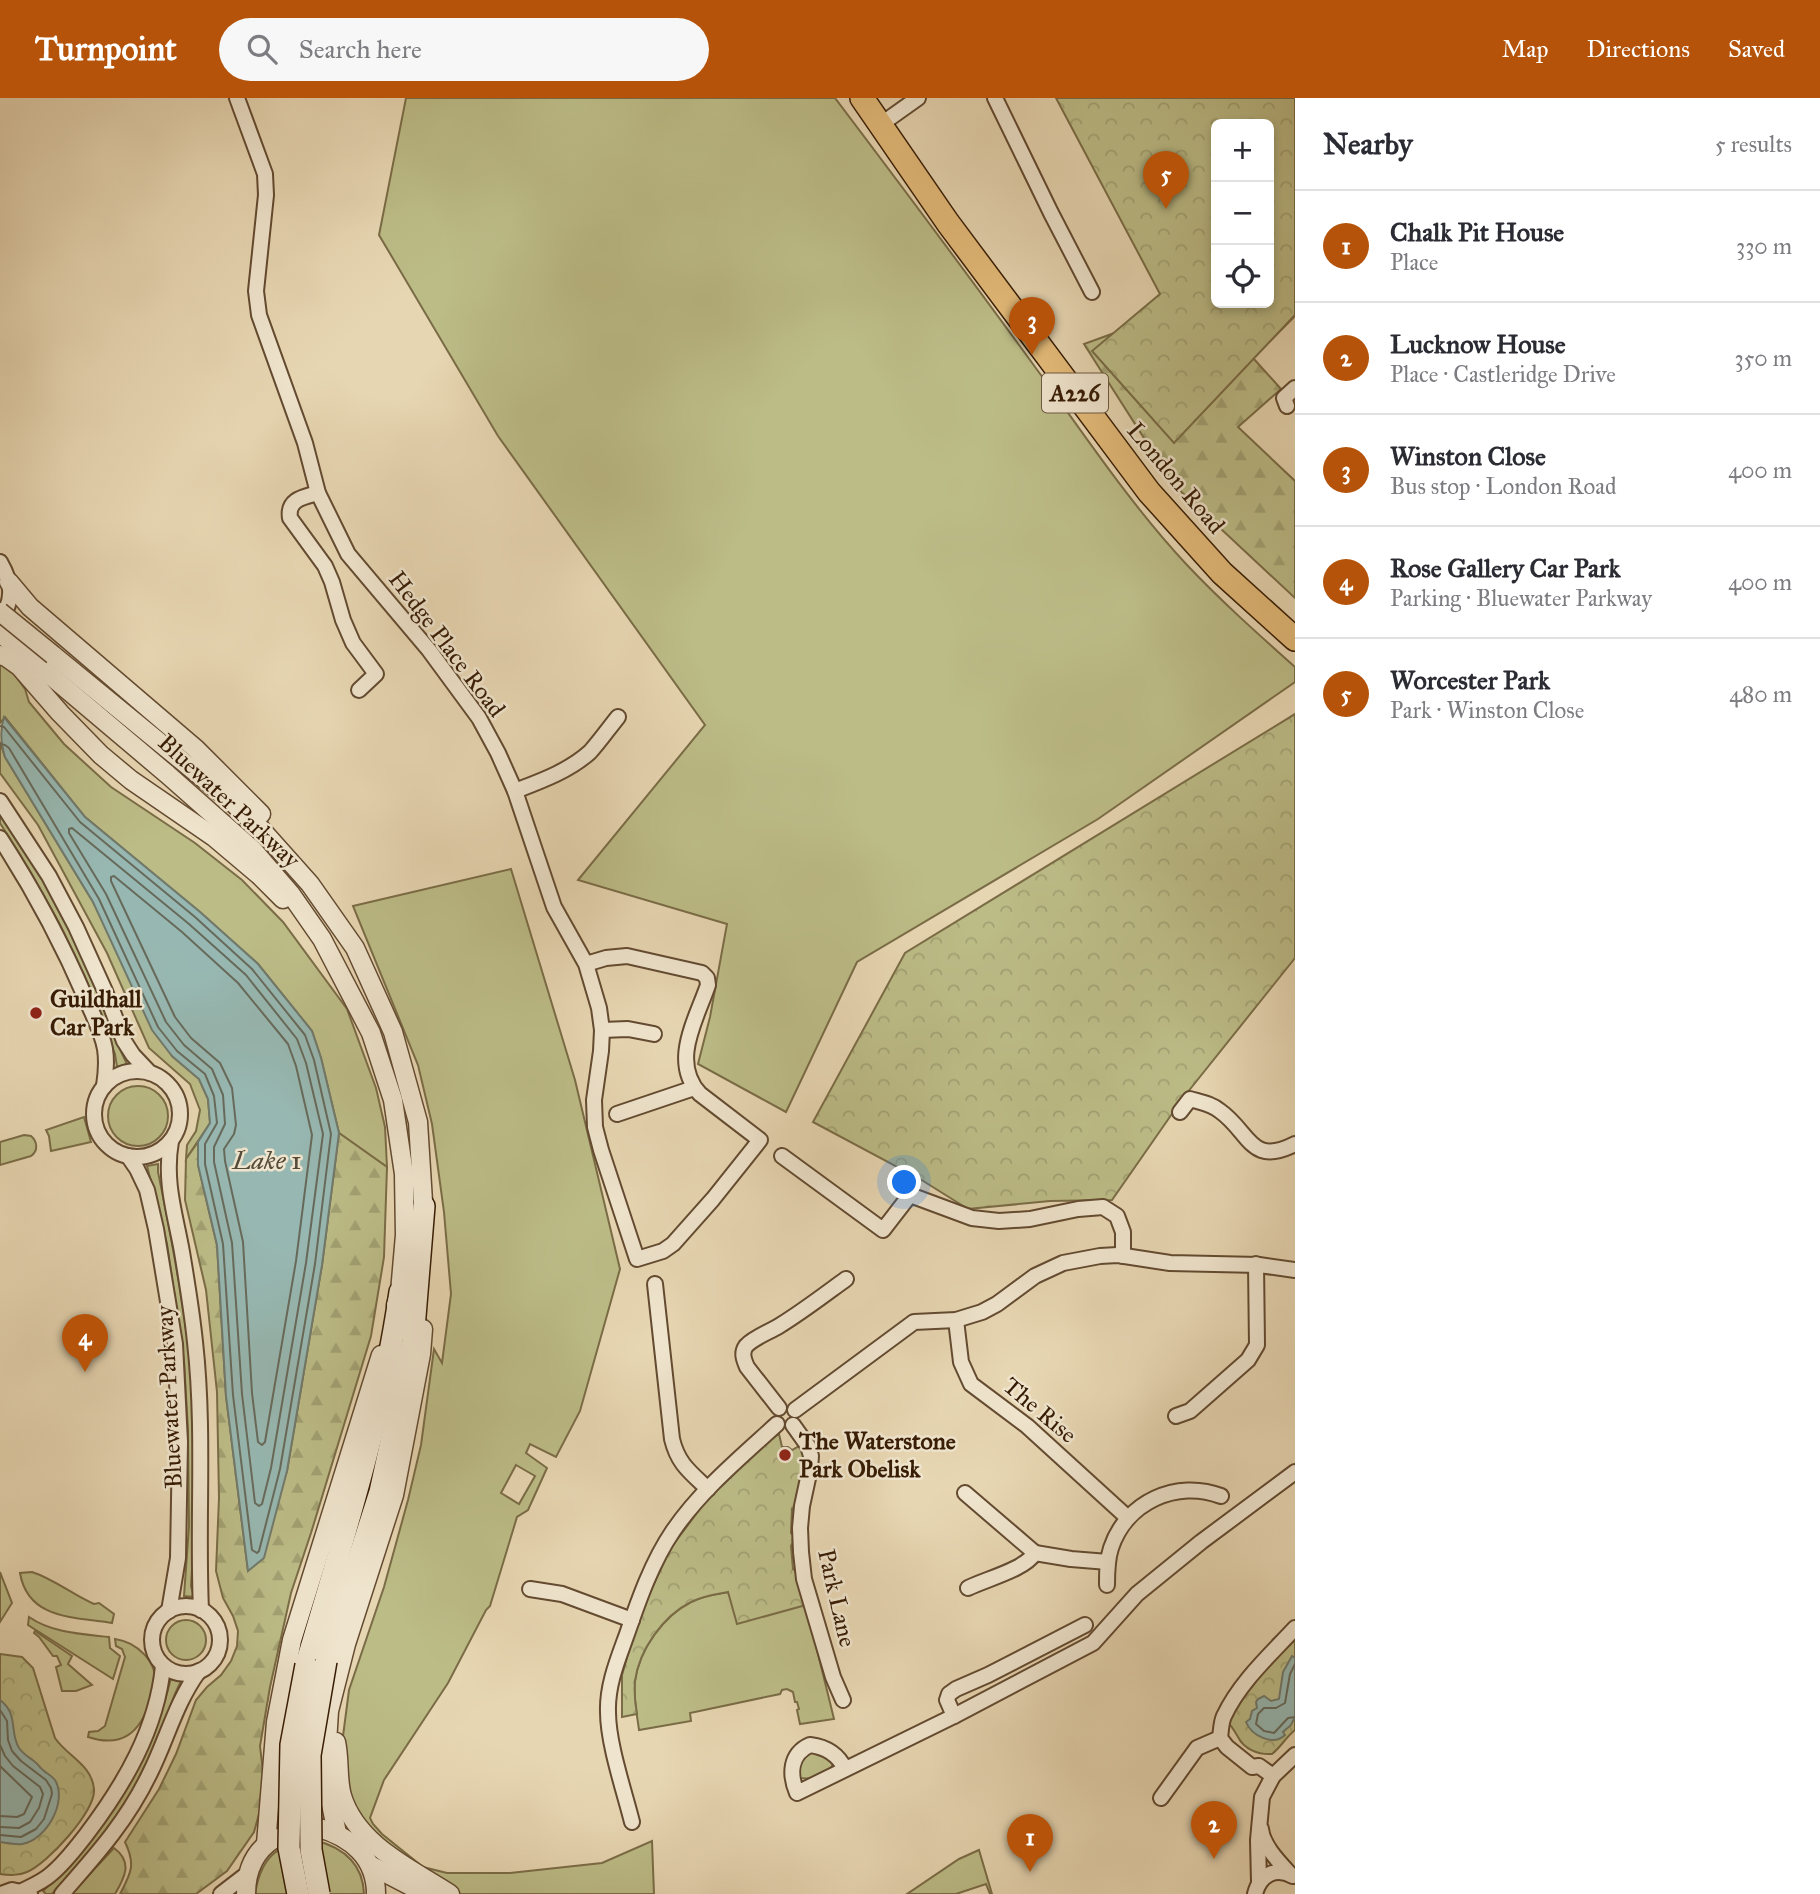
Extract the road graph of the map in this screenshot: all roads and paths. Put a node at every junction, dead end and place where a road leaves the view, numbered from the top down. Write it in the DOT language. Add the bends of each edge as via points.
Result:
graph roads {
  1 [pos="237,98"];
  2 [pos="862,98"];
  3 [pos="918,98"];
  4 [pos="995,98"];
  5 [pos="880,124"];
  6 [pos="1092,292"];
  7 [pos="1295,388"];
  8 [pos="1287,407"];
  9 [pos="318,493"];
  10 [pos="0,562"];
  11 [pos="9,582"];
  12 [pos="0,612"];
  13 [pos="0,620"];
  14 [pos="0,633"];
  15 [pos="1295,639"];
  16 [pos="0,655"];
  17 [pos="48,662"];
  18 [pos="359,690"];
  19 [pos="618,717"];
  20 [pos="515,791"];
  21 [pos="0,801"];
  22 [pos="0,838"];
  23 [pos="322,939"];
  24 [pos="355,948"];
  25 [pos="586,964"];
  26 [pos="602,1030"];
  27 [pos="654,1034"];
  28 [pos="150,1073"];
  29 [pos="104,1086"];
  30 [pos="694,1088"];
  31 [pos="1180,1112"];
  32 [pos="617,1114"];
  33 [pos="171,1141"];
  34 [pos="1295,1144"];
  35 [pos="128,1156"];
  36 [pos="782,1156"];
  37 [pos="424,1206"];
  38 [pos="1123,1256"];
  39 [pos="1256,1264"];
  40 [pos="1295,1270"];
  41 [pos="846,1279"];
  42 [pos="655,1284"];
  43 [pos="400,1292"];
  44 [pos="956,1320"];
  45 [pos="779,1408"];
  46 [pos="794,1410"];
  47 [pos="1176,1416"];
  48 [pos="777,1423"];
  49 [pos="793,1425"];
  50 [pos="1295,1472"];
  51 [pos="708,1489"];
  52 [pos="965,1493"];
  53 [pos="1222,1496"];
  54 [pos="1128,1518"];
  55 [pos="1034,1553"];
  56 [pos="1108,1562"];
  57 [pos="1107,1585"];
  58 [pos="968,1588"];
  59 [pos="530,1589"];
  60 [pos="201,1610"];
  61 [pos="169,1611"];
  62 [pos="632,1620"];
  63 [pos="1085,1625"];
  64 [pos="1295,1628"];
  65 [pos="316,1663"];
  66 [pos="163,1666"];
  67 [pos="199,1671"];
  68 [pos="843,1700"];
  69 [pos="330,1711"];
  70 [pos="954,1716"];
  71 [pos="1220,1738"];
  72 [pos="1295,1755"];
  73 [pos="845,1769"];
  74 [pos="1273,1776"];
  75 [pos="1161,1798"];
  76 [pos="632,1822"];
  77 [pos="1261,1824"];
  78 [pos="319,1828"];
  79 [pos="337,1833"];
  80 [pos="281,1834"];
  81 [pos="266,1844"];
  82 [pos="370,1865"];
  83 [pos="247,1874"];
  84 [pos="1293,1876"];
  85 [pos="1257,1888"];
  86 [pos="13,1891"];
  87 [pos="62,1894"];
  88 [pos="221,1894"];
  89 [pos="246,1894"];
  90 [pos="298,1894"];
  91 [pos="318,1894"];
  92 [pos="376,1894"];
  93 [pos="426,1894"];
  94 [pos="450,1894"];
  1 -- 9 [label="street, Hedge Place Road" via="265,174 256,291 259,315"];
  2 -- 5 [label="main road, London Road / A226"];
  3 -- 5 [label="street"];
  4 -- 6 [label="street"];
  5 -- 15 [label="main road, London Road / A226" via="948,223 1149,492 1222,573"];
  7 -- 8 [label="street" via="1285,397"];
  9 -- 18 [label="street" via="292,503 290,517 324,566 353,643 376,674"];
  9 -- 20 [label="street, Hedge Place Road" via="348,554 479,718"];
  10 -- 11 [label="street"];
  11 -- 13 [label="street" via="11,594"];
  11 -- 24 [label="street" via="30,607 196,749 273,826 301,861"];
  12 -- 17 [label="street, Bluewater Parkway, bridge"];
  14 -- 17 [label="street, Bluewater Parkway"];
  16 -- 23 [label="street" via="20,667 101,755 214,837"];
  17 -- 23 [label="street, Bluewater Parkway" via="253,850"];
  17 -- 24 [label="street, Bluewater Parkway" via="260,828 310,884"];
  19 -- 20 [label="street" via="569,768"];
  20 -- 25 [label="street, Hedge Place Road" via="554,907"];
  21 -- 28 [label="street, Bluewater Parkway" via="76,927 124,1041"];
  22 -- 29 [label="street, Bluewater Parkway" via="51,924 93,1016 105,1046"];
  23 -- 43 [label="street, Bluewater Parkway" via="371,1033 393,1100 404,1174"];
  24 -- 37 [label="street, Bluewater Parkway" via="393,1032 418,1122"];
  25 -- 26 [label="street, Hedge Place Road"];
  25 -- 30 [label="street" via="627,956 707,978 687,1046 685,1065"];
  26 -- 27 [label="street"];
  26 -- 30 [label="street, Hedge Place Road" via="595,1126 637,1259 673,1244 760,1140"];
  28 -- 29 [label="street" via="125,1073"];
  28 -- 33 [label="street, Bluewater Parkway" via="172,1089 178,1102 178,1129"];
  29 -- 35 [label="street, Bluewater Parkway" via="94,1118 98,1132 116,1152"];
  30 -- 32 [label="street"];
  31 -- 34 [label="street" via="1190,1099 1213,1106 1265,1152"];
  33 -- 35 [label="street" via="152,1155"];
  33 -- 60 [label="street, Bluewater Parkway" via="169,1188 193,1330 198,1393"];
  35 -- 61 [label="street, Bluewater Parkway" via="147,1190 175,1344 180,1442 178,1559"];
  36 -- 38 [label="street" via="883,1230 910,1195 972,1218 999,1221 1103,1207 1117,1216 1123,1232"];
  37 -- 65 [label="main road" via="413,1341 380,1492"];
  37 -- 69 [label="street, Bluewater Parkway" via="421,1354 394,1495 346,1644"];
  38 -- 39 [label="street" via="1178,1263"];
  38 -- 44 [label="street" via="1059,1265 1035,1276 991,1308"];
  39 -- 40 [label="street"];
  39 -- 47 [label="street" via="1254,1353 1190,1411"];
  41 -- 45 [label="street" via="746,1346 743,1359 747,1367"];
  42 -- 51 [label="street" via="675,1451 685,1468"];
  43 -- 65 [label="main road" via="395,1332"];
  43 -- 81 [label="street, Bluewater Parkway" via="292,1640 276,1722"];
  44 -- 46 [label="street" via="914,1322"];
  44 -- 54 [label="street, The Rise" via="961,1362 971,1384 1027,1426"];
  45 -- 46 [label="street"];
  45 -- 48 [label="street"];
  46 -- 49 [label="street"];
  48 -- 49 [label="street"];
  48 -- 51 [label="street"];
  49 -- 68 [label="street, Park Lane" via="811,1457 800,1528 804,1579"];
  50 -- 70 [label="street" via="1137,1594 1093,1643"];
  51 -- 62 [label="street" via="672,1532"];
  52 -- 55 [label="street"];
  53 -- 54 [label="street" via="1199,1490 1171,1492 1148,1501"];
  54 -- 56 [label="street" via="1115,1538"];
  55 -- 56 [label="street"];
  55 -- 58 [label="street" via="1008,1572"];
  56 -- 57 [label="street"];
  59 -- 62 [label="street" via="562,1594"];
  60 -- 61 [label="street" via="190,1606"];
  60 -- 67 [label="street" via="216,1625 219,1647"];
  61 -- 66 [label="street, Bluewater Parkway" via="153,1630 153,1650"];
  62 -- 76 [label="street" via="615,1668 608,1712"];
  63 -- 70 [label="street" via="954,1690 947,1701"];
  64 -- 71 [label="street" via="1240,1692 1223,1718"];
  65 -- 90 [label="main road, bridge" via="291,1745 289,1848"];
  65 -- 91 [label="main road, bridge" via="310,1755 311,1850"];
  66 -- 67 [label="street" via="180,1673"];
  66 -- 86 [label="street, Bluewater Parkway" via="146,1734 106,1808 52,1874 38,1884"];
  67 -- 87 [label="street" via="133,1805 108,1842"];
  69 -- 79 [label="street, Bluewater Parkway" via="325,1775"];
  69 -- 94 [label="street" via="341,1791 352,1819 386,1852"];
  70 -- 73 [label="street"];
  71 -- 74 [label="street" via="1252,1767 1259,1766"];
  71 -- 75 [label="street" via="1197,1748"];
  72 -- 74 [label="street"];
  74 -- 77 [label="street" via="1262,1797"];
  77 -- 84 [label="street" via="1262,1838"];
  77 -- 85 [label="street"];
  78 -- 79 [label="street"];
  79 -- 82 [label="street"];
  80 -- 81 [label="street"];
  81 -- 83 [label="street"];
  82 -- 92 [label="street"];
  82 -- 93 [label="street"];
  83 -- 88 [label="street"];
  83 -- 89 [label="street"];
  84 -- 85 [label="street" via="1270,1873"];
}
